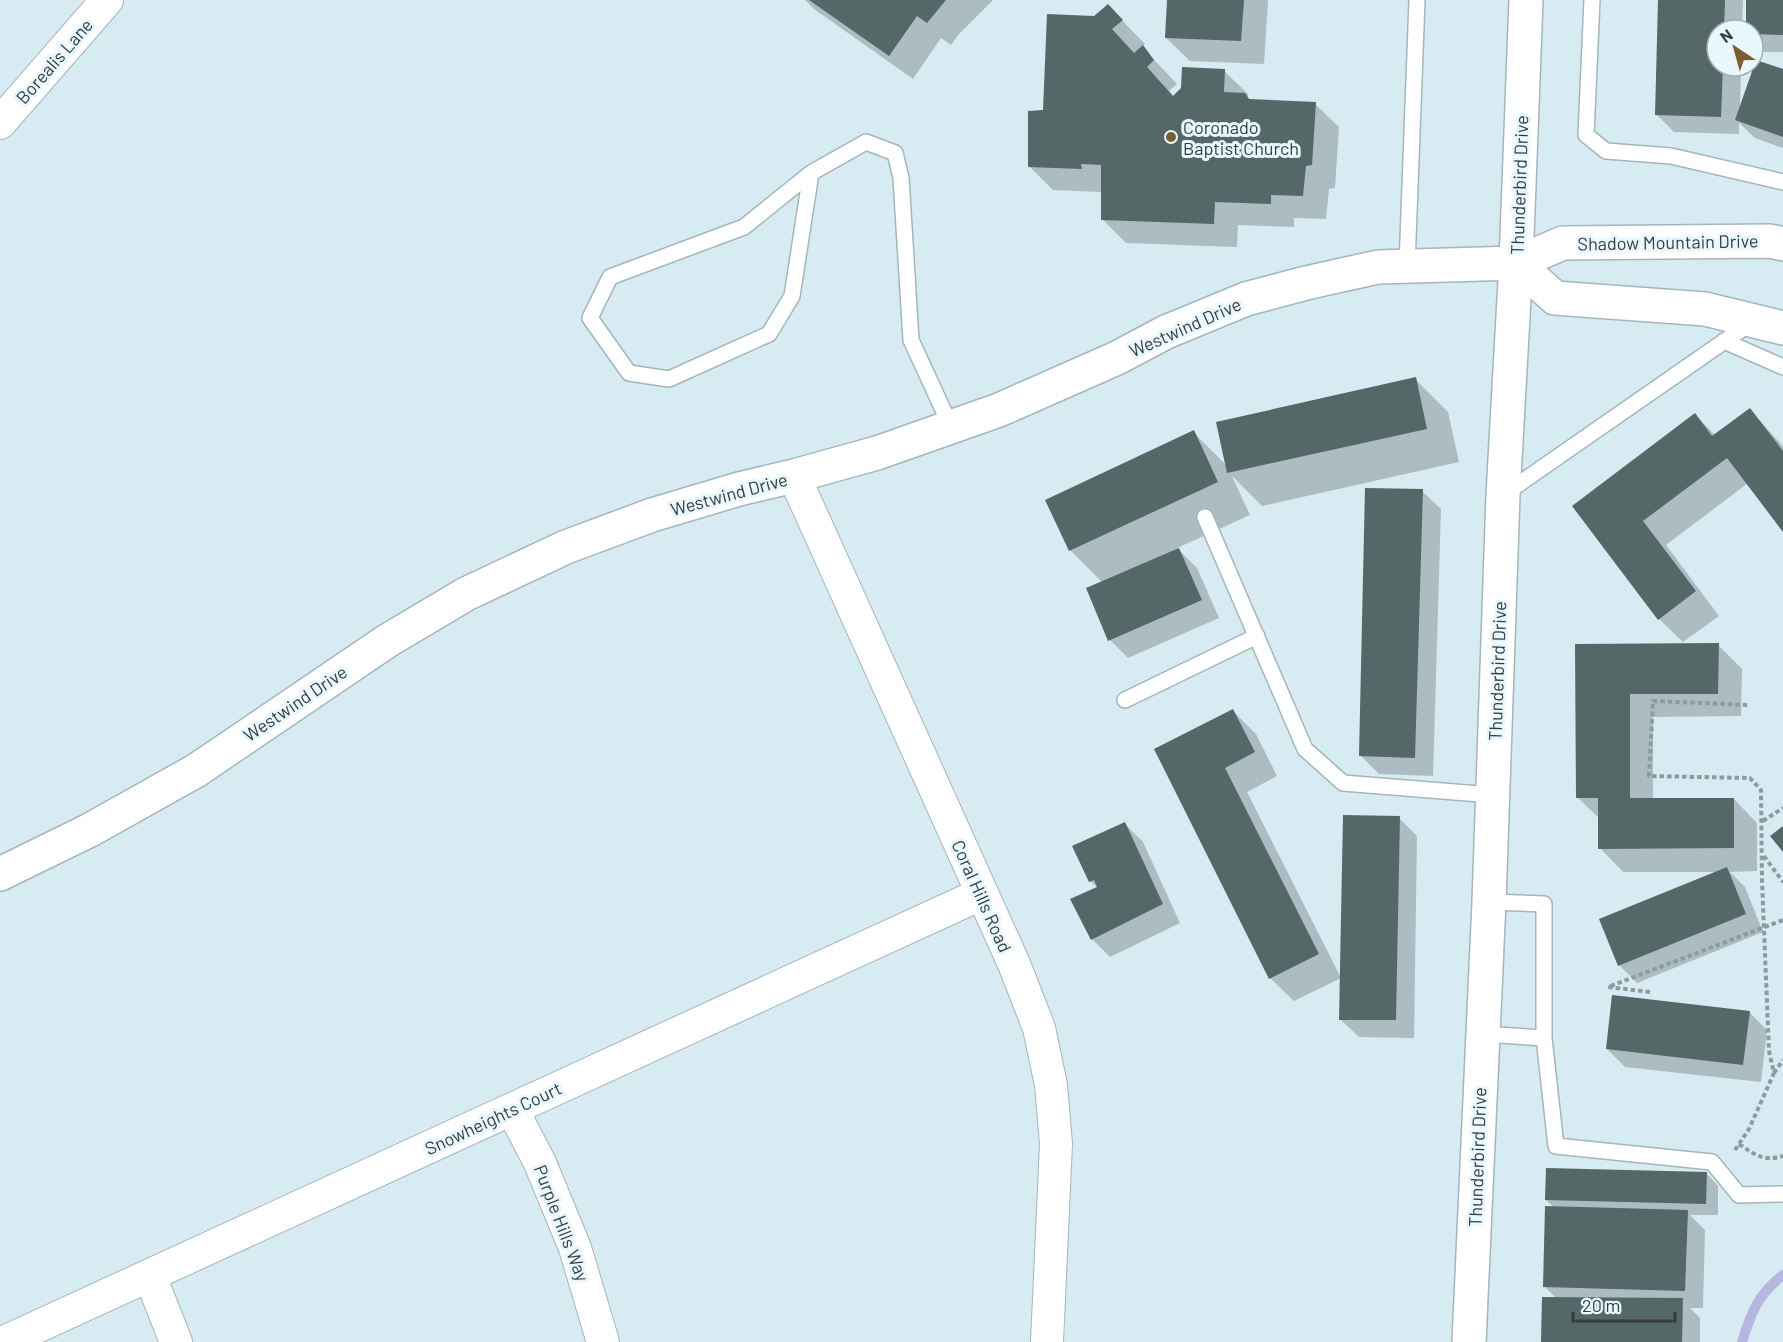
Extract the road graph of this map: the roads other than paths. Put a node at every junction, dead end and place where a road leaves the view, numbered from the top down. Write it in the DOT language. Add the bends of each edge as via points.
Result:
graph roads {
  1 [pos="108,0"];
  2 [pos="1417,0"];
  3 [pos="1526,0"];
  4 [pos="1592,0"];
  5 [pos="0,123"];
  6 [pos="810,173"];
  7 [pos="1783,182"];
  8 [pos="1783,244"];
  9 [pos="1516,263"];
  10 [pos="1407,266"];
  11 [pos="1769,324"];
  12 [pos="1724,341"];
  13 [pos="1783,367"];
  14 [pos="951,427"];
  15 [pos="794,476"];
  16 [pos="1503,495"];
  17 [pos="1205,517"];
  18 [pos="1257,636"];
  19 [pos="1125,700"];
  20 [pos="1492,795"];
  21 [pos="0,874"];
  22 [pos="981,894"];
  23 [pos="1489,902"];
  24 [pos="1482,1034"];
  25 [pos="1544,1038"];
  26 [pos="512,1109"];
  27 [pos="1783,1194"];
  28 [pos="150,1276"];
  29 [pos="4,1342"];
  30 [pos="176,1342"];
  31 [pos="603,1342"];
  32 [pos="1047,1342"];
  33 [pos="1469,1342"];
  1 -- 5 [label="street, Borealis Lane"];
  2 -- 10 [label="lane"];
  3 -- 9 [label="main road, Thunderbird Drive"];
  4 -- 7 [label="lane" via="1586,135 1606,151 1671,156"];
  6 -- 6 [label="lane" via="744,227 610,277 590,318 629,373 669,379 769,334 792,296"];
  6 -- 14 [label="lane" via="866,142 895,153 901,178 911,340"];
  8 -- 9 [label="main road, Shadow Mountain Drive" via="1563,243"];
  9 -- 10 [label="main road, Westwind Drive"];
  9 -- 11 [label="main road" via="1555,298 1704,309"];
  9 -- 16 [label="main road, Thunderbird Drive"];
  10 -- 14 [label="main road, Westwind Drive" via="1378,267 1246,299 999,410"];
  11 -- 12 [label="lane"];
  12 -- 13 [label="lane"];
  12 -- 16 [label="lane"];
  14 -- 15 [label="main road, Westwind Drive"];
  15 -- 21 [label="main road, Westwind Drive" via="652,515 566,547 466,594 387,641 197,770 81,835"];
  15 -- 22 [label="street, Coral Hills Road"];
  16 -- 20 [label="main road, Thunderbird Drive"];
  17 -- 18 [label="lane"];
  18 -- 19 [label="lane"];
  18 -- 20 [label="lane" via="1305,749 1343,783"];
  20 -- 23 [label="main road, Thunderbird Drive"];
  22 -- 26 [label="street, Snowheights Court"];
  22 -- 32 [label="street, Coral Hills Road" via="1039,1029 1051,1085 1056,1144"];
  23 -- 24 [label="main road, Thunderbird Drive"];
  23 -- 25 [label="lane" via="1544,904"];
  24 -- 25 [label="lane"];
  24 -- 33 [label="main road, Thunderbird Drive"];
  25 -- 27 [label="lane" via="1556,1146 1712,1162 1739,1195"];
  26 -- 28 [label="street, Snowheights Court"];
  26 -- 31 [label="street, Purple Hills Way" via="540,1163 575,1248"];
  28 -- 29 [label="street, Snowheights Court"];
  28 -- 30 [label="street"];
}
